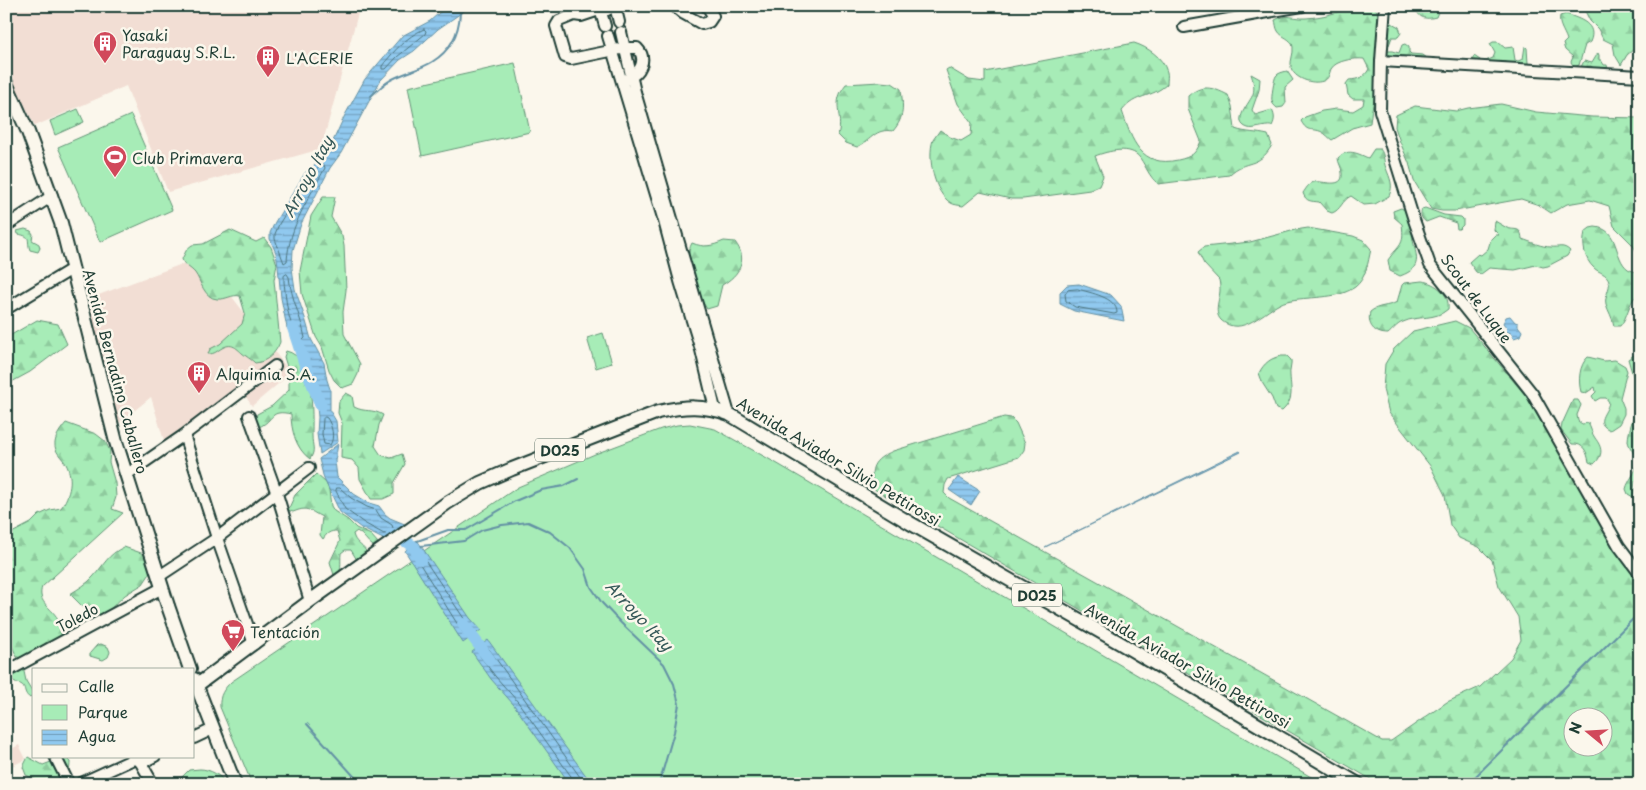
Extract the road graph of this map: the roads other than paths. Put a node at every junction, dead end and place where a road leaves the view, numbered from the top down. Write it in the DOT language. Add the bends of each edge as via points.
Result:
graph roads {
  1 [pos="614,6"];
  2 [pos="674,6"];
  3 [pos="706,6"];
  4 [pos="1302,6"];
  5 [pos="1385,6"];
  6 [pos="598,7"];
  7 [pos="577,11"];
  8 [pos="1184,27"];
  9 [pos="624,48"];
  10 [pos="612,52"];
  11 [pos="1381,61"];
  12 [pos="1640,76"];
  13 [pos="632,77"];
  14 [pos="621,81"];
  15 [pos="6,83"];
  16 [pos="659,189"];
  17 [pos="52,196"];
  18 [pos="6,226"];
  19 [pos="72,268"];
  20 [pos="6,309"];
  21 [pos="275,366"];
  22 [pos="715,409"];
  23 [pos="729,414"];
  24 [pos="249,416"];
  25 [pos="184,435"];
  26 [pos="309,468"];
  27 [pos="126,475"];
  28 [pos="277,494"];
  29 [pos="217,538"];
  30 [pos="1640,574"];
  31 [pos="160,582"];
  32 [pos="310,601"];
  33 [pos="254,644"];
  34 [pos="190,668"];
  35 [pos="6,672"];
  36 [pos="195,683"];
  37 [pos="213,729"];
  38 [pos="195,738"];
  39 [pos="56,758"];
  40 [pos="150,758"];
  41 [pos="141,762"];
  42 [pos="69,784"];
  43 [pos="79,784"];
  44 [pos="153,784"];
  45 [pos="235,784"];
  46 [pos="1358,784"];
  1 -- 6 [label="street" via="607,10"];
  1 -- 9 [label="street"];
  2 -- 3 [label="street" via="702,24 709,22 712,16"];
  4 -- 8 [label="street"];
  5 -- 11 [label="street, Scout de Luque"];
  6 -- 7 [label="street" via="596,12 581,16"];
  6 -- 10 [label="street"];
  7 -- 10 [label="street" via="556,26 565,57 571,59"];
  9 -- 10 [label="street"];
  9 -- 13 [label="street"];
  9 -- 13 [label="street" via="637,48 642,53 643,59"];
  10 -- 14 [label="street"];
  11 -- 12 [label="street"];
  11 -- 30 [label="street, Scout de Luque" via="1380,111 1430,264 1532,393 1620,546"];
  13 -- 14 [label="street"];
  13 -- 16 [label="street"];
  14 -- 16 [label="street"];
  15 -- 17 [label="main road, Avenida Bernadino Caballero"];
  16 -- 22 [label="street"];
  16 -- 23 [label="street"];
  17 -- 18 [label="street"];
  17 -- 19 [label="main road, Avenida Bernadino Caballero"];
  19 -- 20 [label="street"];
  19 -- 27 [label="main road, Avenida Bernadino Caballero"];
  21 -- 25 [label="street"];
  22 -- 23 [label="main road, Avenida Aviador Silvio Pettirossi / D025"];
  22 -- 32 [label="main road, Avenida Aviador Silvio Pettirossi / D025" via="681,407 658,412 480,483"];
  23 -- 46 [label="main road, Avenida Aviador Silvio Pettirossi / D025"];
  24 -- 28 [label="street"];
  25 -- 27 [label="street"];
  25 -- 29 [label="street"];
  26 -- 28 [label="street, Toledo"];
  27 -- 31 [label="main road, Avenida Bernadino Caballero"];
  28 -- 29 [label="street, Toledo"];
  28 -- 32 [label="street"];
  29 -- 31 [label="street, Toledo"];
  29 -- 33 [label="street"];
  31 -- 34 [label="main road, Avenida Bernadino Caballero"];
  31 -- 35 [label="street, Toledo"];
  32 -- 33 [label="main road, Avenida Aviador Silvio Pettirossi / D025"];
  33 -- 36 [label="main road, Avenida Aviador Silvio Pettirossi / D025"];
  36 -- 37 [label="main road, D025"];
  37 -- 38 [label="street"];
  37 -- 45 [label="main road, D025"];
  39 -- 42 [label="street"];
  40 -- 41 [label="street"];
  41 -- 43 [label="street" via="136,758"];
  41 -- 44 [label="street"];
}
